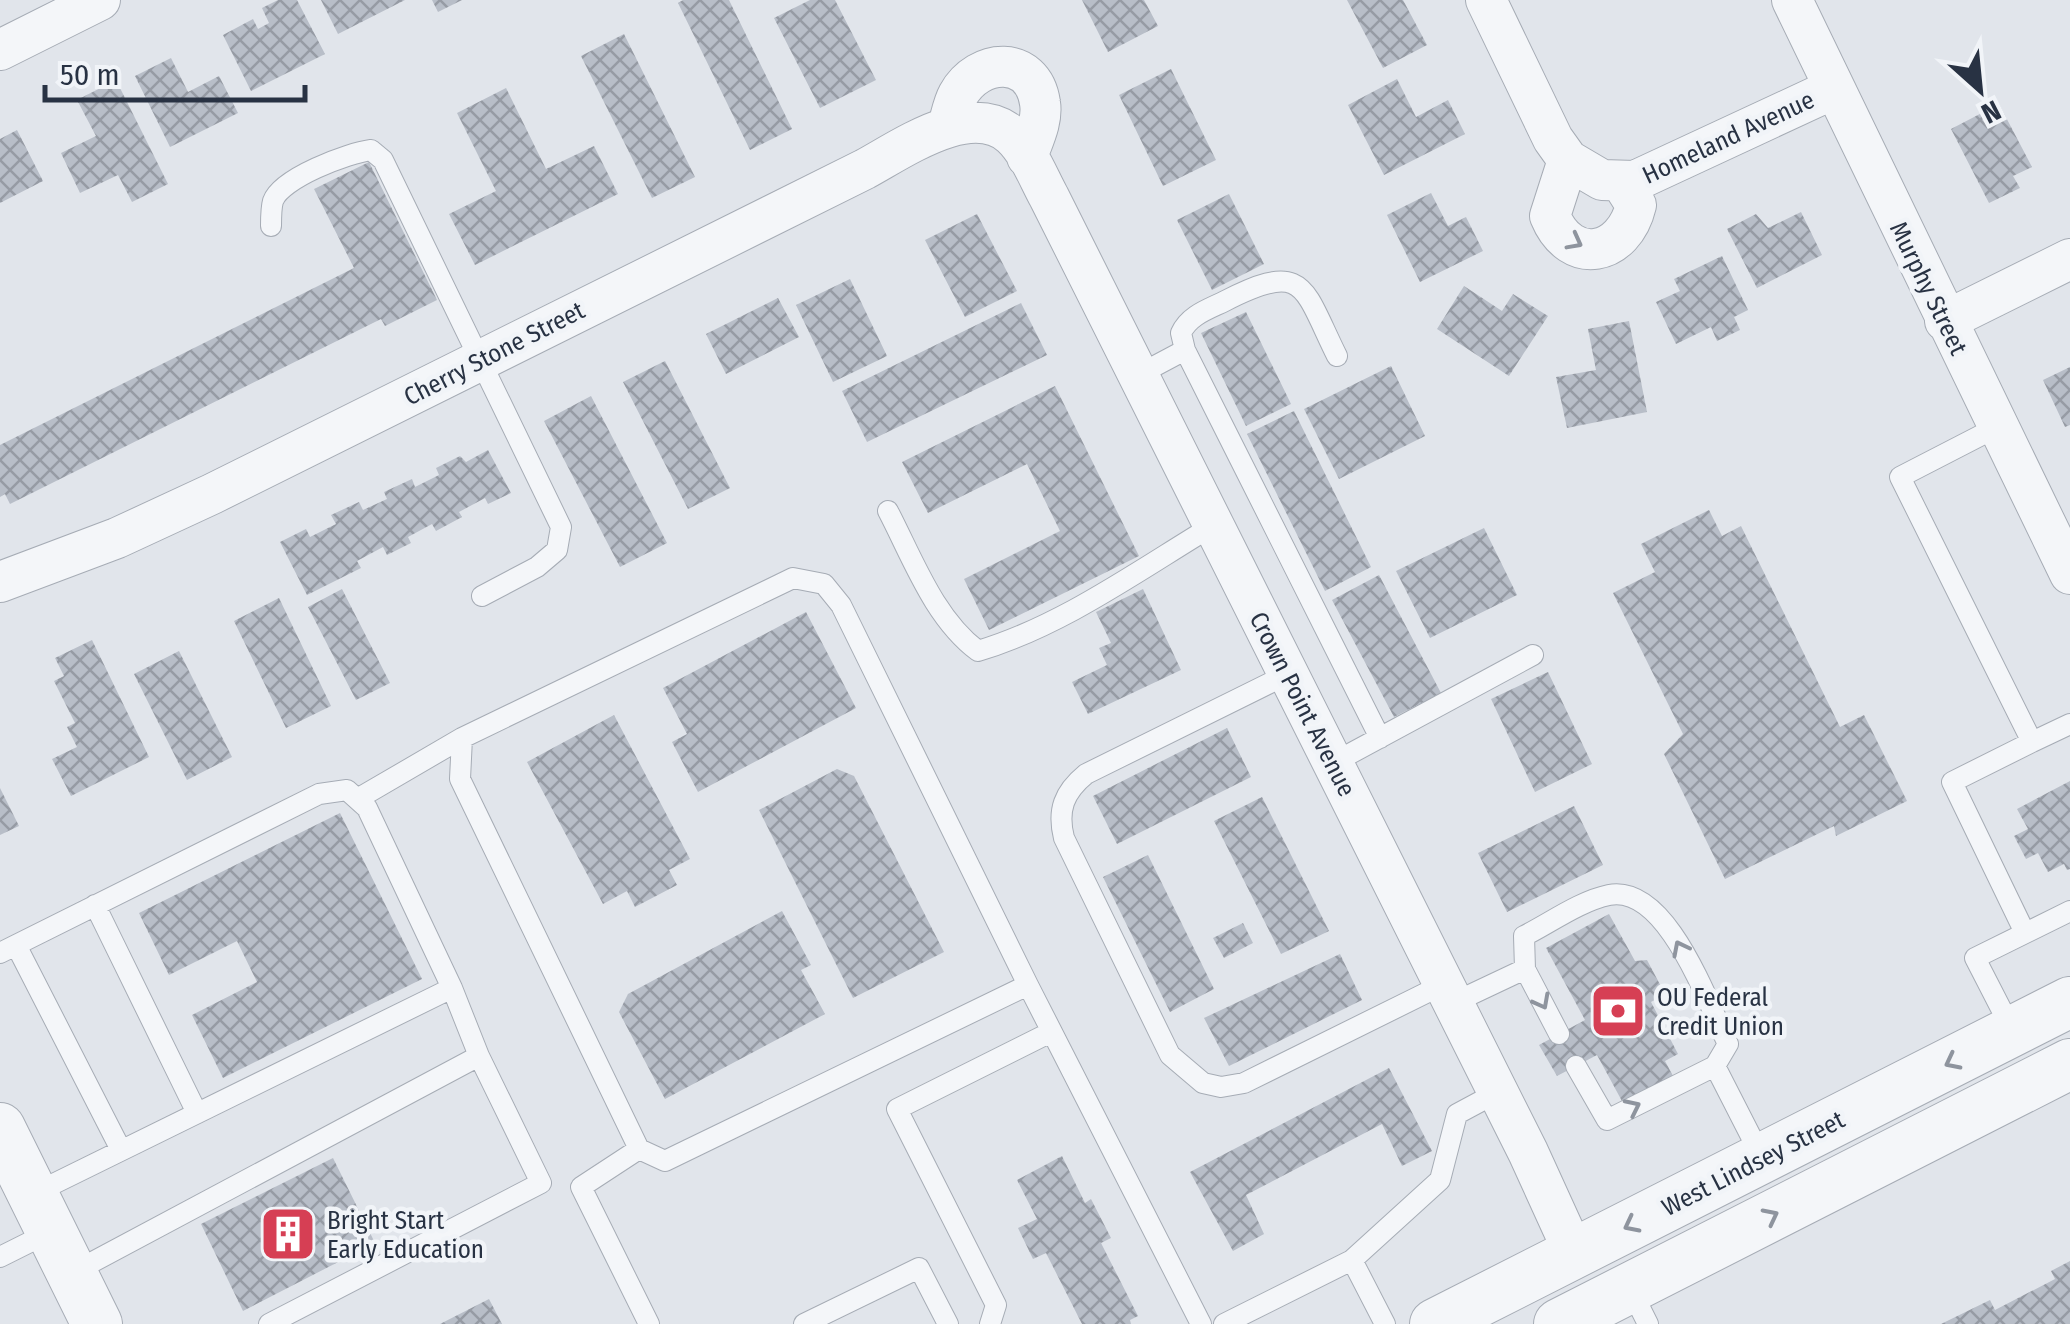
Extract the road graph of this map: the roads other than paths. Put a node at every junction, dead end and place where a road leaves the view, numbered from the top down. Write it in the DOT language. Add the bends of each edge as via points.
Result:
graph roads {
  1 [pos="100,0"];
  2 [pos="1486,0"];
  3 [pos="1792,0"];
  4 [pos="0,50"];
  5 [pos="1833,89"];
  6 [pos="966,125"];
  7 [pos="1028,157"];
  8 [pos="1568,160"];
  9 [pos="1622,183"];
  10 [pos="270,226"];
  11 [pos="2070,259"];
  12 [pos="1945,321"];
  13 [pos="1186,350"];
  14 [pos="1337,356"];
  15 [pos="480,359"];
  16 [pos="1138,374"];
  17 [pos="1997,426"];
  18 [pos="888,511"];
  19 [pos="1214,526"];
  20 [pos="2070,574"];
  21 [pos="0,582"];
  22 [pos="482,596"];
  23 [pos="1533,655"];
  24 [pos="1288,674"];
  25 [pos="2070,724"];
  26 [pos="462,738"];
  27 [pos="1380,738"];
  28 [pos="2032,742"];
  29 [pos="1333,763"];
  30 [pos="358,798"];
  31 [pos="95,905"];
  32 [pos="2070,911"];
  33 [pos="2025,933"];
  34 [pos="8,949"];
  35 [pos="1526,969"];
  36 [pos="1028,985"];
  37 [pos="452,988"];
  38 [pos="1449,994"];
  39 [pos="2070,1002"];
  40 [pos="2013,1031"];
  41 [pos="1052,1032"];
  42 [pos="1559,1034"];
  43 [pos="479,1056"];
  44 [pos="2070,1064"];
  45 [pos="1576,1066"];
  46 [pos="1715,1066"];
  47 [pos="1498,1092"];
  48 [pos="196,1114"];
  49 [pos="0,1128"];
  50 [pos="639,1149"];
  51 [pos="120,1150"];
  52 [pos="1762,1158"];
  53 [pos="52,1233"];
  54 [pos="1574,1253"];
  55 [pos="1,1255"];
  56 [pos="1352,1260"];
  57 [pos="1639,1306"];
  58 [pos="97,1324"];
  59 [pos="270,1324"];
  60 [pos="648,1324"];
  61 [pos="804,1324"];
  62 [pos="948,1324"];
  63 [pos="990,1324"];
  64 [pos="1202,1324"];
  65 [pos="1224,1324"];
  66 [pos="1385,1324"];
  67 [pos="1435,1324"];
  68 [pos="1559,1324"];
  1 -- 4 [label="street"];
  2 -- 8 [label="street"];
  3 -- 5 [label="street, Murphy Street"];
  5 -- 9 [label="street, Homeland Avenue" via="1674,166"];
  5 -- 12 [label="street, Murphy Street"];
  6 -- 7 [label="street, Crown Point Avenue" via="1010,134"];
  6 -- 7 [label="street" via="958,94 977,74 998,64 1013,67 1040,98"];
  6 -- 15 [label="street, Cherry Stone Street"];
  7 -- 16 [label="street, Crown Point Avenue"];
  8 -- 9 [label="street, Homeland Avenue" via="1602,180"];
  8 -- 9 [label="street, Homeland Avenue, one-way" via="1550,216 1564,238 1588,250 1622,238 1632,222 1636,205"];
  10 -- 15 [label="lane" via="273,200 284,186 352,152 371,150 384,160"];
  11 -- 12 [label="street"];
  12 -- 17 [label="street, Murphy Street"];
  13 -- 14 [label="lane" via="1182,332 1190,320 1275,279 1304,291"];
  13 -- 16 [label="lane"];
  13 -- 27 [label="lane"];
  15 -- 21 [label="street, Cherry Stone Street" via="212,494"];
  15 -- 22 [label="lane" via="561,528 557,550"];
  16 -- 19 [label="street, Crown Point Avenue"];
  17 -- 20 [label="street, Murphy Street"];
  17 -- 28 [label="lane" via="1900,477"];
  18 -- 19 [label="lane" via="940,610 978,650 1008,642"];
  19 -- 24 [label="street, Crown Point Avenue"];
  23 -- 27 [label="lane"];
  24 -- 29 [label="street, Crown Point Avenue"];
  24 -- 38 [label="lane" via="1086,774 1062,804 1064,838 1170,1056 1203,1083 1244,1083"];
  25 -- 28 [label="lane"];
  26 -- 30 [label="lane"];
  26 -- 36 [label="lane" via="793,578 824,584 842,605"];
  26 -- 50 [label="lane" via="460,779"];
  27 -- 29 [label="lane"];
  28 -- 33 [label="lane" via="1952,782"];
  29 -- 38 [label="street, Crown Point Avenue"];
  30 -- 31 [label="lane" via="347,790 319,794"];
  30 -- 37 [label="lane"];
  31 -- 34 [label="lane"];
  31 -- 48 [label="lane"];
  32 -- 33 [label="lane"];
  33 -- 40 [label="lane" via="1975,958"];
  34 -- 51 [label="lane"];
  35 -- 38 [label="lane"];
  35 -- 42 [label="lane, one-way"];
  46 -- 35 [label="lane, one-way" via="1728,1044 1669,928 1636,897 1597,899 1524,936"];
  36 -- 41 [label="lane"];
  36 -- 50 [label="lane" via="665,1162"];
  37 -- 43 [label="lane"];
  37 -- 48 [label="lane"];
  38 -- 47 [label="street, Crown Point Avenue"];
  39 -- 40 [label="street, West Lindsey Street"];
  40 -- 52 [label="street, West Lindsey Street, one-way"];
  41 -- 63 [label="lane" via="896,1109 996,1305"];
  41 -- 64 [label="lane"];
  43 -- 53 [label="lane"];
  43 -- 59 [label="lane" via="541,1184"];
  57 -- 44 [label="street, one-way"];
  45 -- 46 [label="lane, one-way" via="1607,1120"];
  46 -- 52 [label="lane"];
  47 -- 54 [label="street, Crown Point Avenue"];
  47 -- 56 [label="lane" via="1457,1114 1440,1180"];
  48 -- 51 [label="lane"];
  49 -- 53 [label="street"];
  50 -- 60 [label="lane" via="581,1187"];
  51 -- 53 [label="lane"];
  52 -- 54 [label="street, West Lindsey Street, one-way"];
  53 -- 55 [label="lane"];
  53 -- 58 [label="street"];
  54 -- 67 [label="street, West Lindsey Street"];
  56 -- 65 [label="lane"];
  56 -- 66 [label="lane"];
  57 -- 68 [label="street"];
  61 -- 62 [label="lane" via="919,1268"];
}
